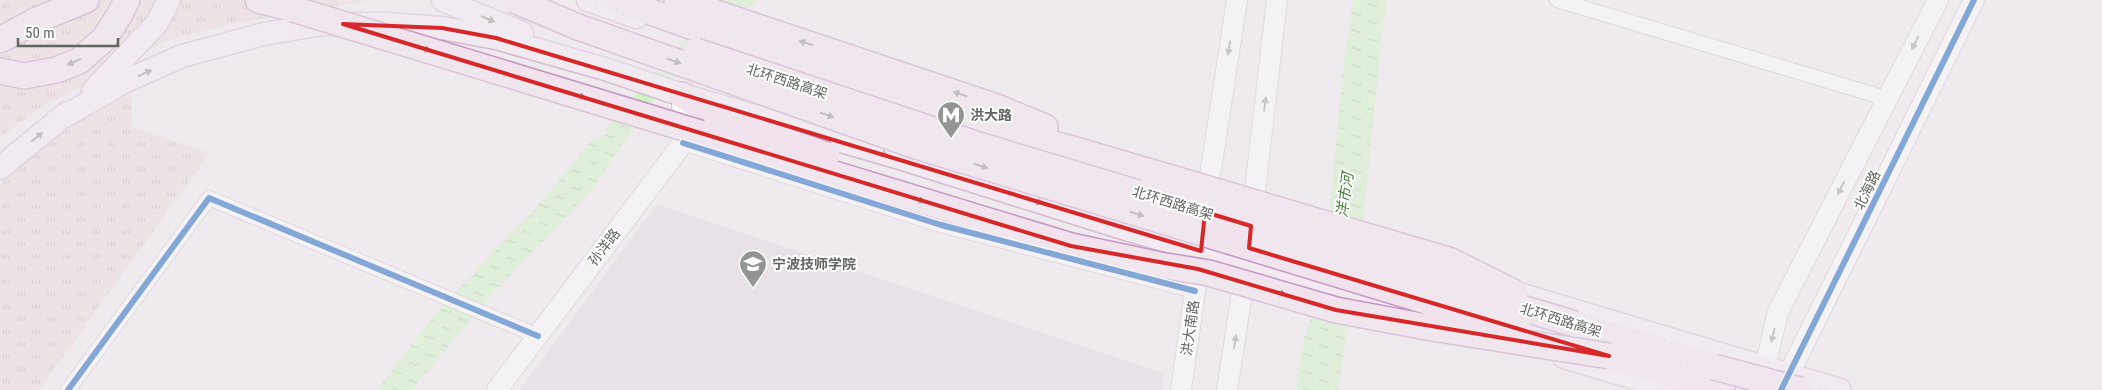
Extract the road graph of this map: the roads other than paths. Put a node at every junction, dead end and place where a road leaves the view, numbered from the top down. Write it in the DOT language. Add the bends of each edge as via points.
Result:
graph roads {
  1 [pos="43,0"];
  2 [pos="86,0"];
  3 [pos="127,0"];
  4 [pos="169,0"];
  5 [pos="258,0"];
  6 [pos="443,0"];
  7 [pos="514,0"];
  8 [pos="552,0"];
  9 [pos="588,0"];
  10 [pos="618,0"];
  11 [pos="677,0"];
  12 [pos="1237,0"];
  13 [pos="1277,0"];
  14 [pos="1557,0"];
  15 [pos="1938,0"];
  16 [pos="1974,0"];
  17 [pos="0,39"];
  18 [pos="605,69"];
  19 [pos="0,71"];
  20 [pos="682,95"];
  21 [pos="1882,97"];
  22 [pos="56,121"];
  23 [pos="683,143"];
  24 [pos="0,168"];
  25 [pos="1151,172"];
  26 [pos="1206,203"];
  27 [pos="1252,216"];
  28 [pos="1247,264"];
  29 [pos="1202,272"];
  30 [pos="1575,324"];
  31 [pos="538,336"];
  32 [pos="1609,356"];
  33 [pos="1765,367"];
  34 [pos="1790,385"];
  35 [pos="68,390"];
  36 [pos="497,390"];
  37 [pos="1181,390"];
  38 [pos="1227,390"];
  39 [pos="1673,390"];
  40 [pos="1722,390"];
  41 [pos="1765,390"];
  42 [pos="1840,390"];
  1 -- 17 [label="highway"];
  2 -- 17 [label="highway"];
  3 -- 19 [label="highway, one-way" via="104,38 80,61 24,76"];
  4 -- 22 [label="main road" via="157,23 98,87"];
  5 -- 29 [label="highway, one-way, bridge" via="1071,246"];
  6 -- 18 [label="main road, one-way"];
  7 -- 32 [label="highway, 北环西路高架, one-way, bridge" via="578,27 913,145"];
  8 -- 30 [label="highway, 北环西路高架, bridge" via="581,13 985,147"];
  9 -- 26 [label="main road" via="794,75"];
  10 -- 25 [label="highway" via="949,113"];
  25 -- 11 [label="highway, one-way" via="994,106"];
  12 -- 26 [label="street, 洪大南路, one-way"];
  27 -- 13 [label="street, one-way"];
  14 -- 21 [label="street"];
  15 -- 33 [label="street, 北海路, one-way" via="1778,312"];
  16 -- 34 [label="street, 北海路"];
  18 -- 20 [label="main road"];
  22 -- 18 [label="main road, one-way" via="126,81 182,56 264,34 322,24 442,28 496,38"];
  20 -- 23 [label="street"];
  20 -- 29 [label="highway, bridge" via="716,116 813,150"];
  20 -- 29 [label="main road, one-way" via="903,159 1119,228"];
  24 -- 22 [label="main road, one-way"];
  23 -- 29 [label="street" via="941,225"];
  23 -- 31 [label="street, 孙洋路"];
  25 -- 30 [label="highway, bridge" via="1451,261"];
  26 -- 27 [label="main road"];
  26 -- 29 [label="street, 洪大南路"];
  27 -- 28 [label="street"];
  27 -- 33 [label="main road"];
  28 -- 29 [label="main road"];
  38 -- 28 [label="street, one-way"];
  28 -- 39 [label="main road"];
  29 -- 32 [label="highway, one-way, bridge" via="1336,310"];
  29 -- 37 [label="street, 洪大南路"];
  30 -- 34 [label="highway, 北环西路高架, bridge"];
  31 -- 35 [label="street" via="209,198"];
  31 -- 36 [label="street, 孙洋路"];
  32 -- 40 [label="highway, 北环西路高架"];
  33 -- 34 [label="main road"];
  33 -- 41 [label="street, 北海路"];
  34 -- 42 [label="main road"];
}
